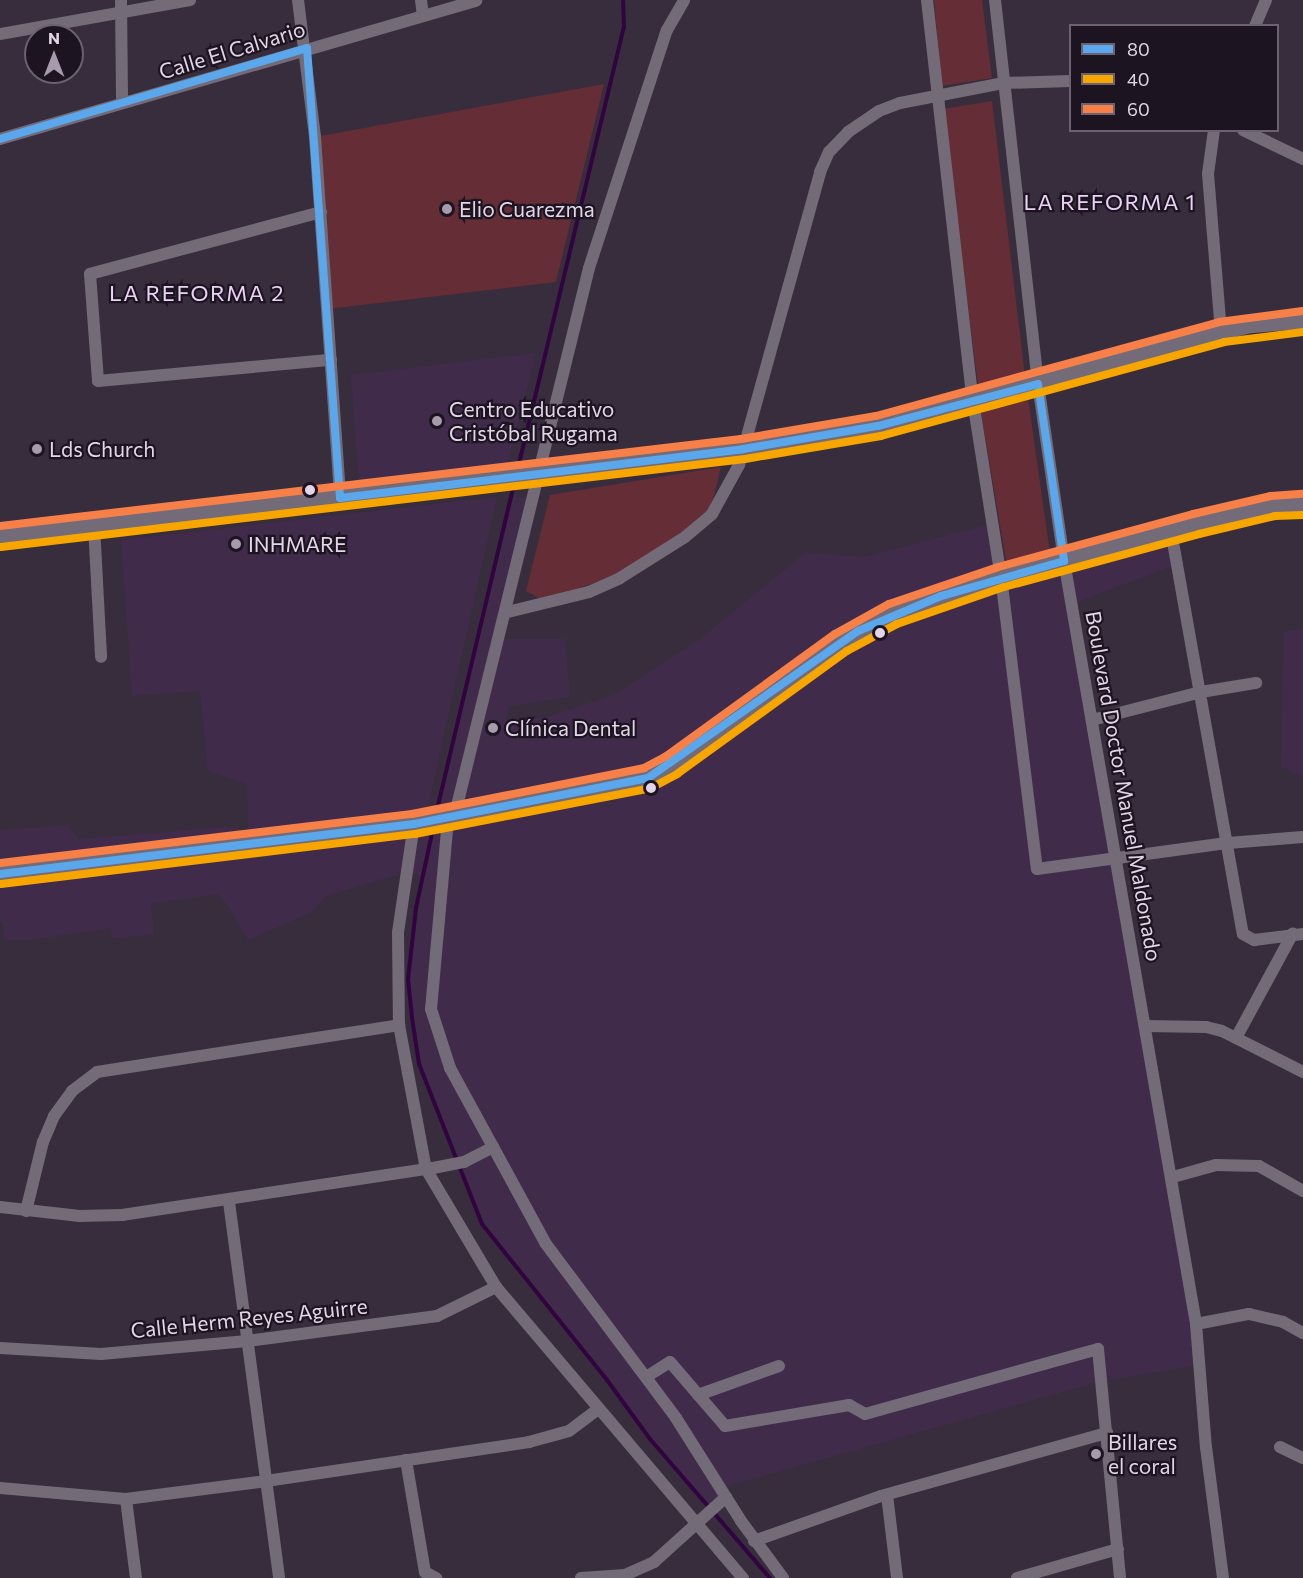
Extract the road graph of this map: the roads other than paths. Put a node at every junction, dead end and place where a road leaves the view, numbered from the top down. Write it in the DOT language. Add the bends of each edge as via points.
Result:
graph roads {
  1 [pos="121,0"];
  2 [pos="190,0"];
  3 [pos="298,0"];
  4 [pos="421,0"];
  5 [pos="684,0"];
  6 [pos="927,0"];
  7 [pos="995,0"];
  8 [pos="1266,0"];
  9 [pos="476,1"];
  10 [pos="120,13"];
  11 [pos="423,16"];
  12 [pos="1256,24"];
  13 [pos="0,34"];
  14 [pos="307,48"];
  15 [pos="1069,81"];
  16 [pos="1004,83"];
  17 [pos="936,98"];
  18 [pos="122,103"];
  19 [pos="1214,132"];
  20 [pos="1247,132"];
  21 [pos="0,139"];
  22 [pos="1303,159"];
  23 [pos="321,212"];
  24 [pos="1303,321"];
  25 [pos="1221,332"];
  26 [pos="331,360"];
  27 [pos="1038,384"];
  28 [pos="973,401"];
  29 [pos="743,449"];
  30 [pos="537,475"];
  31 [pos="340,498"];
  32 [pos="1303,504"];
  33 [pos="94,526"];
  34 [pos="1171,531"];
  35 [pos="0,537"];
  36 [pos="1064,561"];
  37 [pos="1001,577"];
  38 [pos="508,612"];
  39 [pos="101,657"];
  40 [pos="1256,683"];
  41 [pos="1200,692"];
  42 [pos="1092,720"];
  43 [pos="448,819"];
  44 [pos="417,824"];
  45 [pos="1303,837"];
  46 [pos="1228,843"];
  47 [pos="1118,861"];
  48 [pos="0,874"];
  49 [pos="1298,934"];
  50 [pos="399,1025"];
  51 [pos="1146,1026"];
  52 [pos="1236,1038"];
  53 [pos="1303,1072"];
  54 [pos="490,1149"];
  55 [pos="429,1168"];
  56 [pos="1173,1178"];
  57 [pos="1303,1191"];
  58 [pos="229,1202"];
  59 [pos="0,1207"];
  60 [pos="26,1211"];
  61 [pos="496,1287"];
  62 [pos="1196,1323"];
  63 [pos="1303,1333"];
  64 [pos="247,1341"];
  65 [pos="0,1348"];
  66 [pos="779,1366"];
  67 [pos="646,1377"];
  68 [pos="698,1395"];
  69 [pos="598,1409"];
  70 [pos="1107,1433"];
  71 [pos="1280,1447"];
  72 [pos="1303,1458"];
  73 [pos="406,1460"];
  74 [pos="266,1481"];
  75 [pos="0,1488"];
  76 [pos="887,1495"];
  77 [pos="126,1499"];
  78 [pos="723,1500"];
  79 [pos="697,1525"];
  80 [pos="754,1541"];
  81 [pos="1118,1549"];
  82 [pos="136,1578"];
  83 [pos="279,1578"];
  84 [pos="436,1578"];
  85 [pos="581,1578"];
  86 [pos="743,1578"];
  87 [pos="783,1578"];
  88 [pos="897,1578"];
  89 [pos="1017,1578"];
  90 [pos="1120,1578"];
  91 [pos="1223,1578"];
  1 -- 10 [label="street"];
  2 -- 10 [label="street"];
  3 -- 14 [label="street"];
  4 -- 11 [label="street"];
  5 -- 30 [label="street" via="667,30 590,268"];
  6 -- 17 [label="street"];
  7 -- 16 [label="street, Boulevard Doctor Manuel Maldonado"];
  8 -- 12 [label="street"];
  9 -- 11 [label="street, Calle El Calvario"];
  10 -- 13 [label="street"];
  10 -- 18 [label="street"];
  11 -- 14 [label="street, Calle El Calvario"];
  14 -- 18 [label="street, Calle El Calvario"];
  14 -- 23 [label="street"];
  15 -- 16 [label="street"];
  16 -- 17 [label="street"];
  16 -- 27 [label="street, Boulevard Doctor Manuel Maldonado"];
  17 -- 28 [label="street"];
  17 -- 29 [label="street" via="879,111 848,132 829,153 820,172"];
  18 -- 21 [label="street, Calle El Calvario"];
  19 -- 25 [label="street" via="1208,174"];
  20 -- 22 [label="street"];
  23 -- 26 [label="street"];
  23 -- 26 [label="street" via="90,274 98,381"];
  24 -- 25 [label="street"];
  25 -- 27 [label="street"];
  26 -- 31 [label="street"];
  27 -- 28 [label="street"];
  27 -- 36 [label="street, Boulevard Doctor Manuel Maldonado"];
  28 -- 29 [label="street" via="878,426"];
  28 -- 37 [label="street"];
  29 -- 30 [label="street"];
  29 -- 38 [label="street" via="732,480 712,514 685,537 620,578 589,592"];
  30 -- 31 [label="street"];
  30 -- 38 [label="street"];
  31 -- 33 [label="street"];
  32 -- 34 [label="street" via="1273,506"];
  33 -- 35 [label="street"];
  33 -- 39 [label="street"];
  34 -- 36 [label="street"];
  34 -- 41 [label="street"];
  36 -- 37 [label="street"];
  36 -- 42 [label="street, Boulevard Doctor Manuel Maldonado"];
  37 -- 43 [label="street" via="893,614 858,631 671,766 648,778"];
  37 -- 47 [label="street" via="1037,869"];
  38 -- 43 [label="street"];
  40 -- 41 [label="street"];
  41 -- 42 [label="street"];
  41 -- 46 [label="street"];
  42 -- 47 [label="street, Boulevard Doctor Manuel Maldonado"];
  43 -- 44 [label="street"];
  43 -- 54 [label="street" via="431,1010 450,1068"];
  44 -- 48 [label="street"];
  44 -- 50 [label="street" via="398,933"];
  45 -- 46 [label="street"];
  46 -- 47 [label="street"];
  46 -- 49 [label="street" via="1243,934 1254,940"];
  47 -- 51 [label="street, Boulevard Doctor Manuel Maldonado"];
  49 -- 52 [label="street"];
  50 -- 55 [label="street"];
  50 -- 60 [label="street" via="97,1072 72,1091 54,1116 43,1142"];
  51 -- 52 [label="street" via="1206,1026"];
  51 -- 56 [label="street, Boulevard Doctor Manuel Maldonado"];
  52 -- 53 [label="street"];
  54 -- 55 [label="street" via="464,1162"];
  54 -- 67 [label="street" via="546,1244"];
  55 -- 58 [label="street"];
  55 -- 61 [label="street"];
  56 -- 57 [label="street" via="1216,1165 1259,1166"];
  56 -- 62 [label="street, Boulevard Doctor Manuel Maldonado"];
  58 -- 60 [label="street" via="122,1215"];
  58 -- 64 [label="street"];
  59 -- 60 [label="street"];
  61 -- 64 [label="street, Calle Herm Reyes Aguirre" via="437,1316"];
  61 -- 69 [label="street"];
  62 -- 63 [label="street" via="1248,1314 1283,1322"];
  62 -- 91 [label="street, Boulevard Doctor Manuel Maldonado" via="1206,1447"];
  64 -- 65 [label="street, Calle Herm Reyes Aguirre" via="101,1354"];
  64 -- 74 [label="street"];
  66 -- 68 [label="street"];
  67 -- 68 [label="street" via="670,1362"];
  67 -- 78 [label="street"];
  68 -- 70 [label="street" via="726,1425 847,1405 865,1414 1098,1349"];
  69 -- 73 [label="street" via="569,1431 529,1442"];
  69 -- 79 [label="street"];
  70 -- 76 [label="street"];
  70 -- 81 [label="street"];
  71 -- 72 [label="street"];
  73 -- 74 [label="street"];
  73 -- 84 [label="street" via="425,1572"];
  74 -- 77 [label="street"];
  74 -- 83 [label="street"];
  75 -- 77 [label="street"];
  76 -- 80 [label="street"];
  76 -- 88 [label="street"];
  77 -- 82 [label="street"];
  78 -- 79 [label="street"];
  78 -- 80 [label="street"];
  79 -- 85 [label="street" via="654,1562 625,1575"];
  79 -- 86 [label="street"];
  80 -- 87 [label="street"];
  81 -- 89 [label="street"];
  81 -- 90 [label="street"];
}
